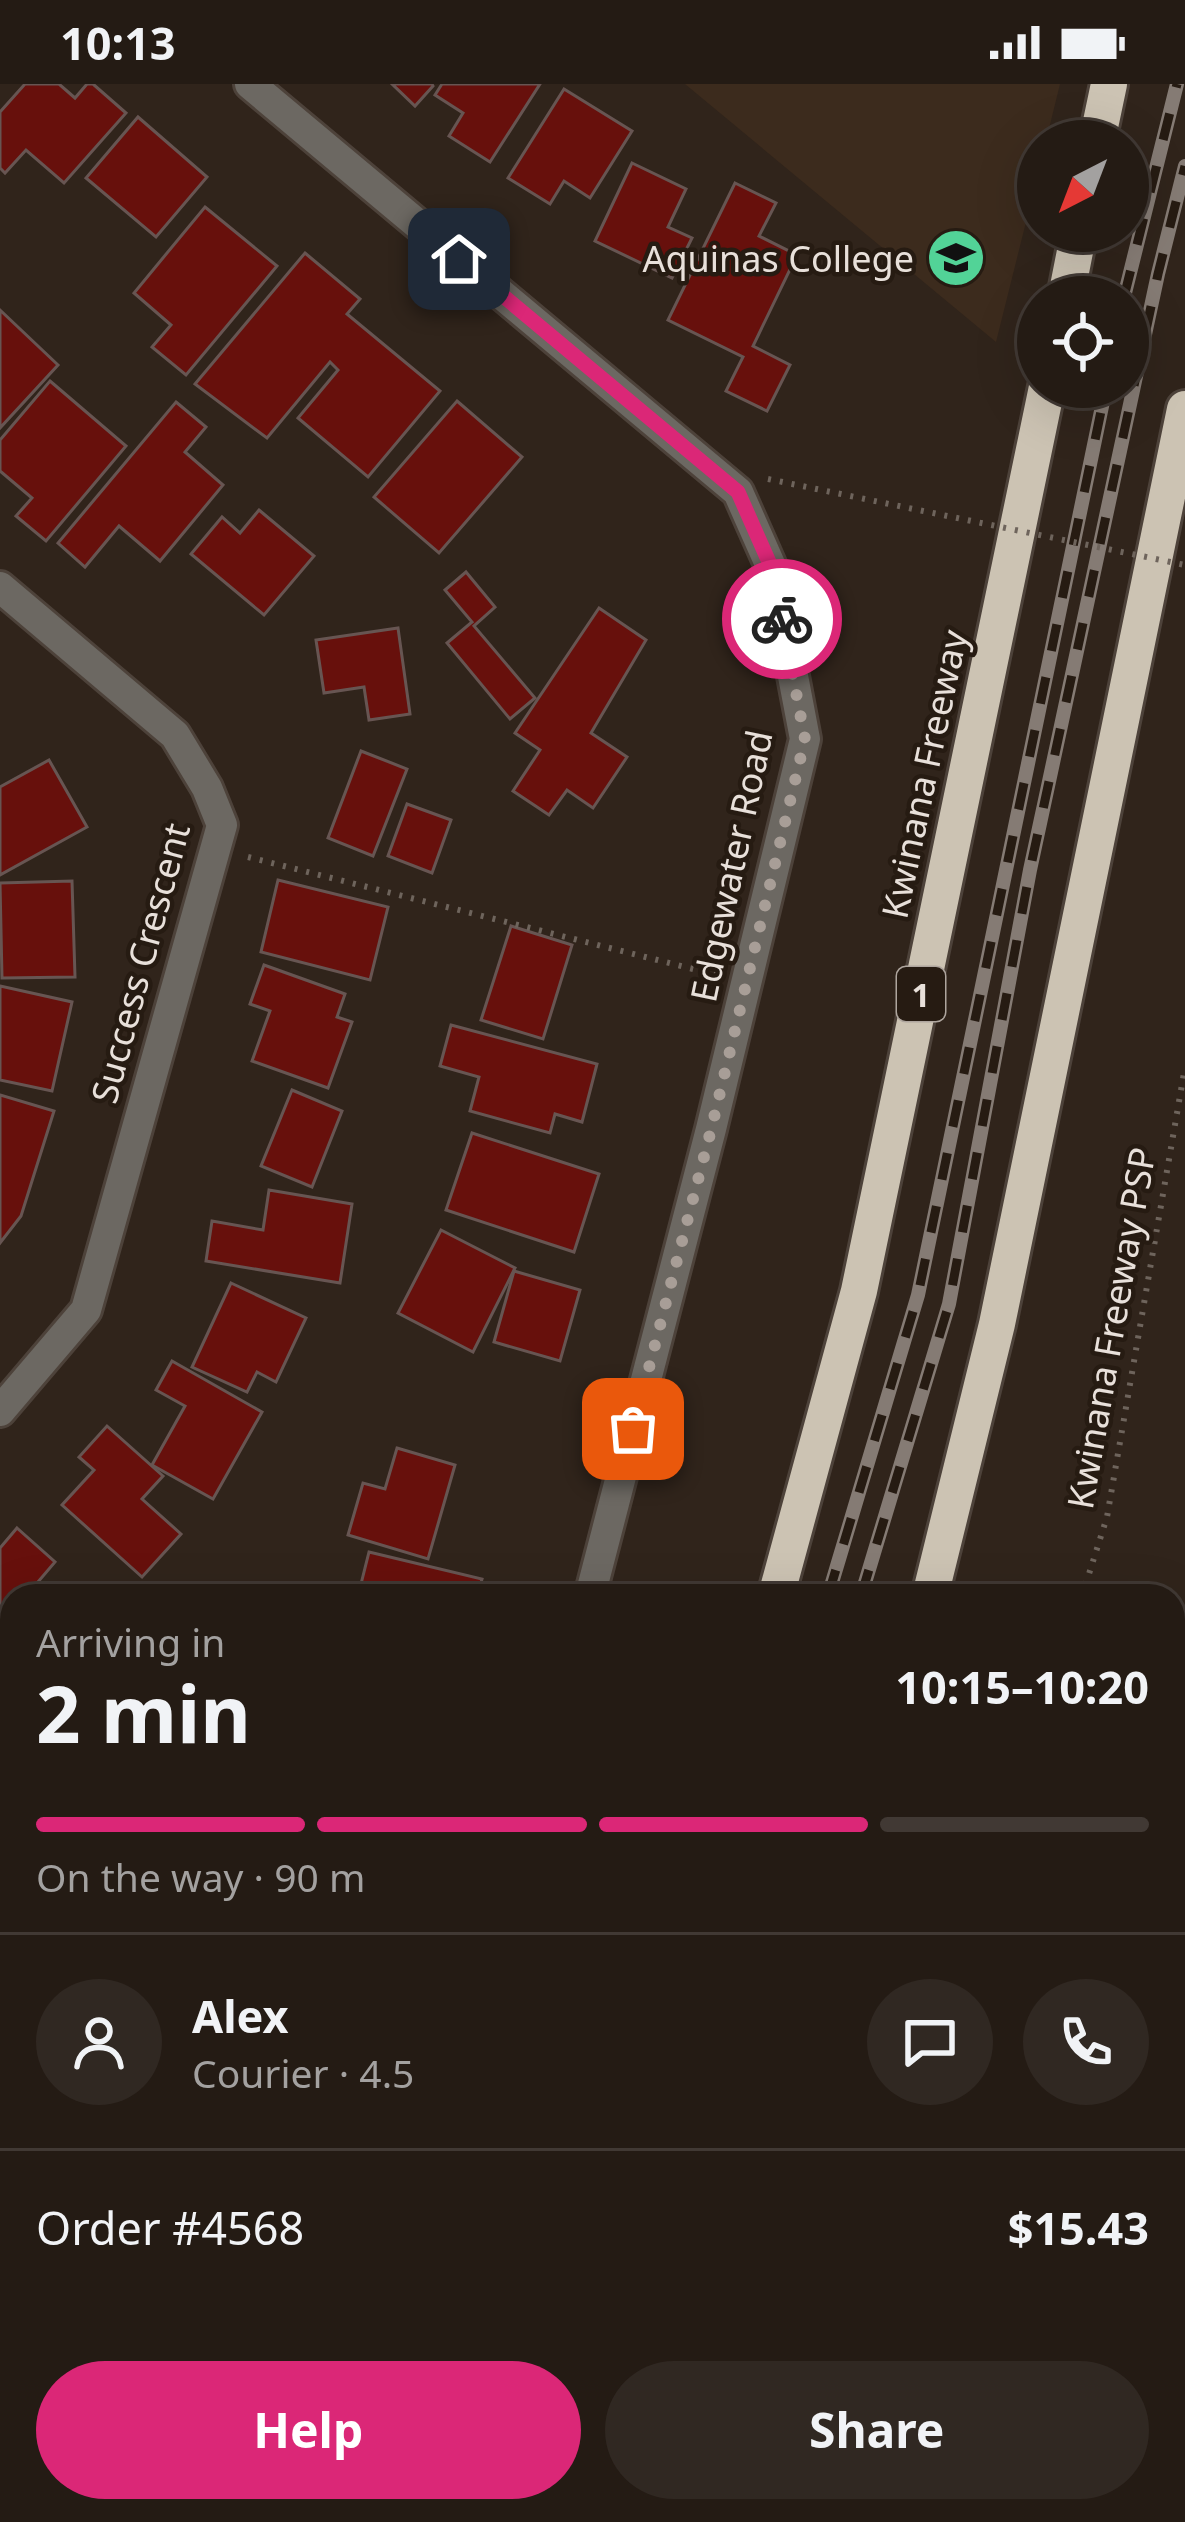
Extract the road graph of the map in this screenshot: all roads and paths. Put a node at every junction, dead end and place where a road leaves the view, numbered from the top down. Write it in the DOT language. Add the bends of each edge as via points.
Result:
graph roads {
  1 [pos="250,84"];
  2 [pos="1109,84"];
  3 [pos="1101,120"];
  4 [pos="1043,408"];
  5 [pos="1185,409"];
  6 [pos="768,479"];
  7 [pos="1185,566"];
  8 [pos="0,587"];
  9 [pos="269,860"];
  10 [pos="700,971"];
  11 [pos="1185,1067"];
  12 [pos="0,1411"];
  13 [pos="593,1584"];
  14 [pos="779,1584"];
  15 [pos="933,1584"];
  16 [pos="1086,1584"];
  1 -- 13 [label="street, Edgewater Road" via="738,492 773,571 805,739"];
  2 -- 3 [label="highway"];
  4 -- 14 [label="highway, Kwinana Freeway / 1" via="859,1291"];
  5 -- 15 [label="highway" via="997,1324"];
  6 -- 7 [label="path, bridge"];
  8 -- 12 [label="street, Success Crescent" via="175,735 222,825 86,1310"];
  9 -- 10 [label="path"];
  11 -- 16 [label="path, Kwinana Freeway PSP" via="1107,1516"];
}
